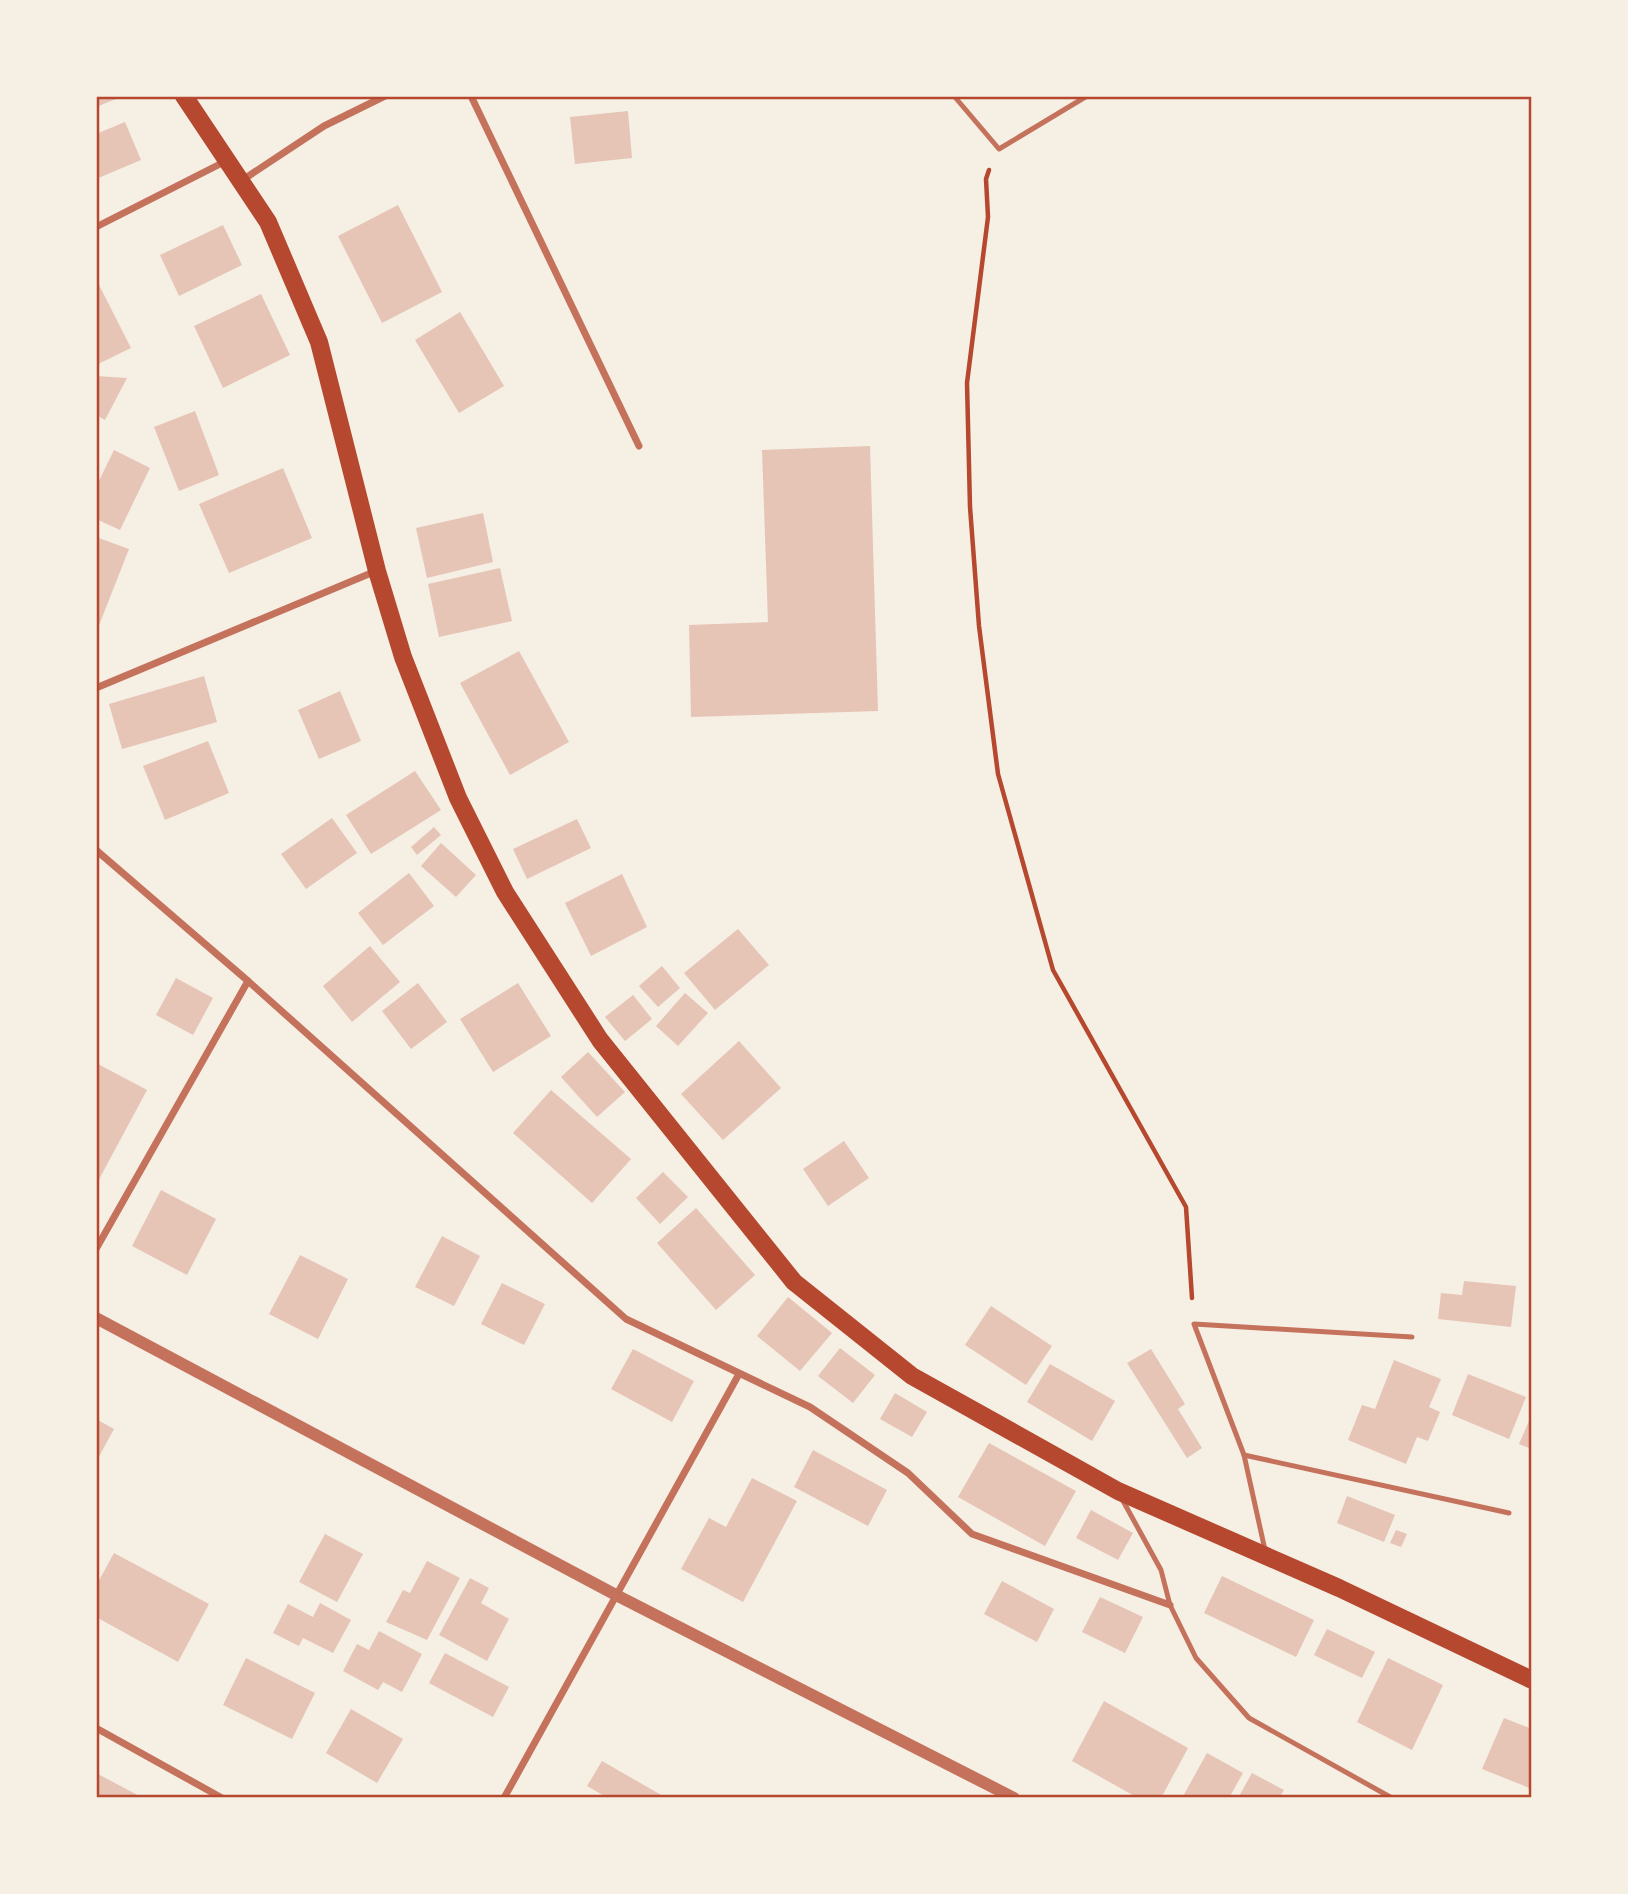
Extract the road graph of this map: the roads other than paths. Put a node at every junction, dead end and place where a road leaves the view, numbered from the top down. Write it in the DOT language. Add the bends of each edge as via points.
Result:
graph roads {
  1 [pos="184,96"];
  2 [pos="385,96"];
  3 [pos="471,96"];
  4 [pos="954,96"];
  5 [pos="1087,96"];
  6 [pos="226,161"];
  7 [pos="240,182"];
  8 [pos="96,227"];
  9 [pos="639,446"];
  10 [pos="377,570"];
  11 [pos="96,688"];
  12 [pos="96,850"];
  13 [pos="248,981"];
  14 [pos="96,1250"];
  15 [pos="96,1318"];
  16 [pos="1412,1337"];
  17 [pos="739,1374"];
  18 [pos="1244,1455"];
  19 [pos="1118,1491"];
  20 [pos="1509,1513"];
  21 [pos="1267,1557"];
  22 [pos="617,1595"];
  23 [pos="1170,1605"];
  24 [pos="1532,1681"];
  25 [pos="96,1728"];
  26 [pos="222,1798"];
  27 [pos="504,1798"];
  28 [pos="1014,1798"];
  29 [pos="1392,1798"];
  1 -- 6 [label="main road"];
  2 -- 7 [label="street" via="324,126"];
  3 -- 9 [label="street"];
  4 -- 5 [label="lane" via="999,149"];
  6 -- 7 [label="main road"];
  6 -- 8 [label="street"];
  7 -- 10 [label="main road" via="268,222 319,342"];
  10 -- 11 [label="street"];
  10 -- 19 [label="main road" via="403,657 458,798 505,892 600,1040 794,1282 912,1376"];
  12 -- 13 [label="street"];
  13 -- 14 [label="street"];
  13 -- 17 [label="street" via="626,1318"];
  15 -- 22 [label="street"];
  16 -- 18 [label="lane" via="1194,1324"];
  17 -- 22 [label="street"];
  17 -- 23 [label="street" via="810,1407 908,1473 972,1534"];
  18 -- 20 [label="lane"];
  18 -- 21 [label="lane"];
  19 -- 21 [label="main road"];
  19 -- 23 [label="lane" via="1161,1570"];
  21 -- 24 [label="main road"];
  22 -- 27 [label="street"];
  22 -- 28 [label="street"];
  23 -- 29 [label="lane" via="1196,1658 1249,1718"];
  25 -- 26 [label="street"];
}
